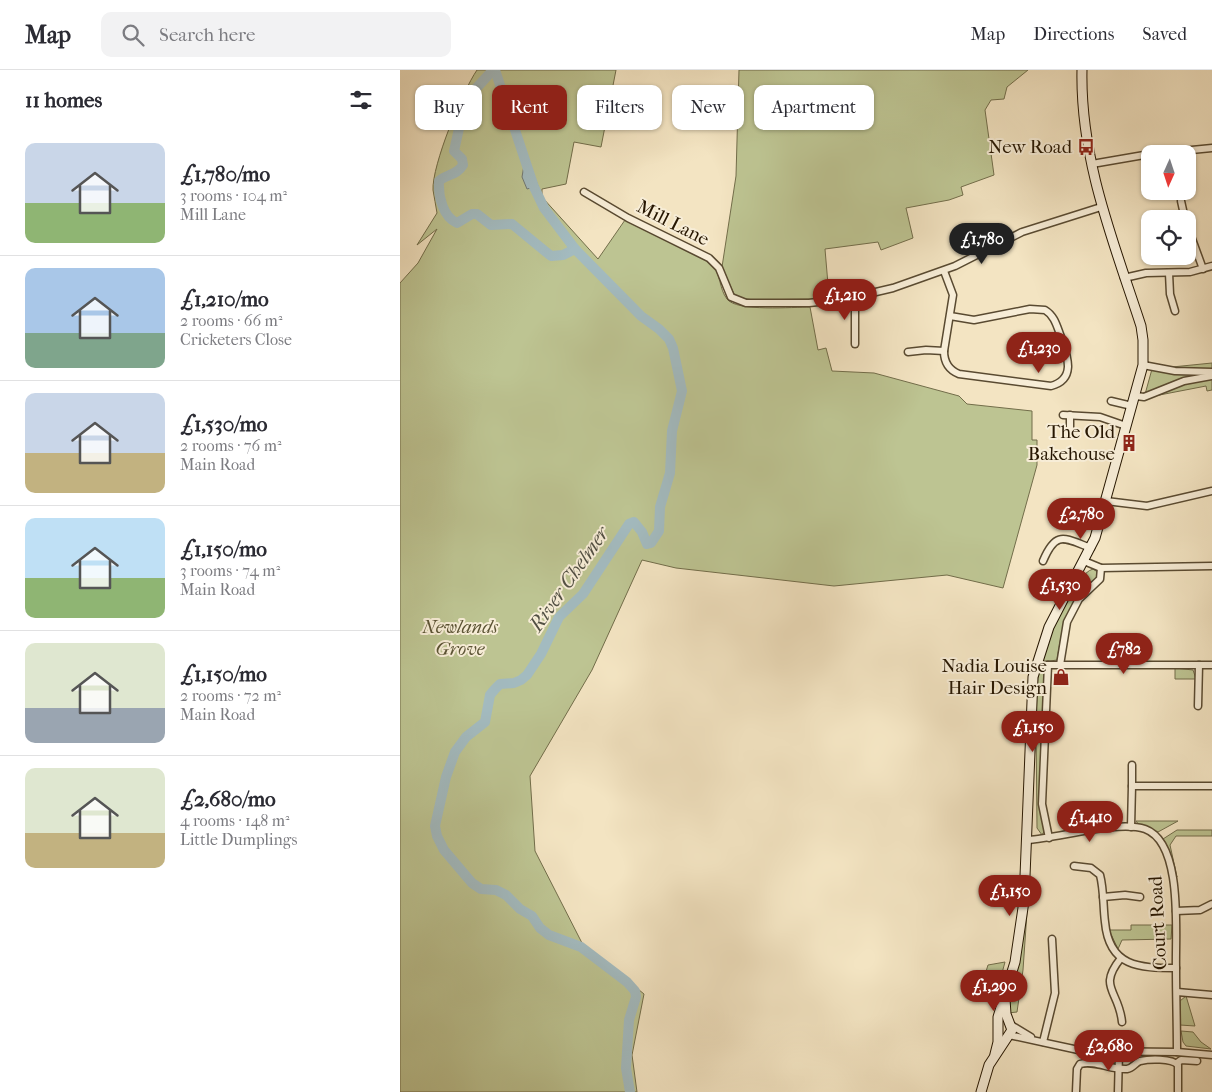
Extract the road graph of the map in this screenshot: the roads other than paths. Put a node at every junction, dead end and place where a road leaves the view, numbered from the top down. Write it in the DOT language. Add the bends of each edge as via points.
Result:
graph roads {
  1 [pos="1082,70"];
  2 [pos="1212,148"];
  3 [pos="1196,150"];
  4 [pos="1141,156"];
  5 [pos="1092,164"];
  6 [pos="584,192"];
  7 [pos="1181,201"];
  8 [pos="1102,207"];
  9 [pos="1183,210"];
  10 [pos="1196,250"];
  11 [pos="1212,266"];
  12 [pos="1203,269"];
  13 [pos="944,271"];
  14 [pos="1169,273"];
  15 [pos="1124,278"];
  16 [pos="855,297"];
  17 [pos="1175,311"];
  18 [pos="950,316"];
  19 [pos="855,344"];
  20 [pos="944,351"];
  21 [pos="908,352"];
  22 [pos="1143,365"];
  23 [pos="1169,370"];
  24 [pos="1212,374"];
  25 [pos="1184,381"];
  26 [pos="1136,396"];
  27 [pos="1112,401"];
  28 [pos="1132,406"];
  29 [pos="1126,426"];
  30 [pos="1070,432"];
  31 [pos="1212,491"];
  32 [pos="1106,501"];
  33 [pos="1090,548"];
  34 [pos="1043,560"];
  35 [pos="1084,561"];
  36 [pos="1212,566"];
  37 [pos="1102,568"];
  38 [pos="1036,665"];
  39 [pos="1048,665"];
  40 [pos="1060,665"];
  41 [pos="1199,665"];
  42 [pos="1212,665"];
  43 [pos="1198,706"];
  44 [pos="1132,765"];
  45 [pos="1132,786"];
  46 [pos="1212,786"];
  47 [pos="1131,827"];
  48 [pos="1049,838"];
  49 [pos="1028,840"];
  50 [pos="1074,866"];
  51 [pos="1103,898"];
  52 [pos="1140,898"];
  53 [pos="1211,906"];
  54 [pos="1176,911"];
  55 [pos="1052,939"];
  56 [pos="1121,958"];
  57 [pos="1176,968"];
  58 [pos="1176,992"];
  59 [pos="1212,995"];
  60 [pos="1006,997"];
  61 [pos="1122,1022"];
  62 [pos="1010,1024"];
  63 [pos="997,1027"];
  64 [pos="1008,1036"];
  65 [pos="1040,1041"];
  66 [pos="1119,1052"];
  67 [pos="1177,1052"];
  68 [pos="995,1054"];
  69 [pos="1212,1055"];
  70 [pos="1197,1061"];
  71 [pos="1177,1063"];
  72 [pos="1119,1068"];
  73 [pos="981,1092"];
  74 [pos="1076,1092"];
  75 [pos="1118,1092"];
  76 [pos="1178,1092"];
  1 -- 5 [label="main road" via="1084,116"];
  2 -- 3 [label="street"];
  4 -- 5 [label="street"];
  5 -- 8 [label="main road"];
  6 -- 16 [label="street, Mill Lane" via="709,258 719,268 728,292 736,300 791,304"];
  7 -- 9 [label="street"];
  8 -- 13 [label="street, Mill Lane" via="1022,232"];
  8 -- 15 [label="main road"];
  10 -- 12 [label="street"];
  11 -- 12 [label="street"];
  12 -- 14 [label="street"];
  13 -- 16 [label="street, Mill Lane"];
  13 -- 18 [label="street" via="953,295"];
  14 -- 15 [label="street" via="1146,272"];
  14 -- 17 [label="street"];
  15 -- 22 [label="main road" via="1142,333"];
  16 -- 19 [label="street"];
  18 -- 20 [label="street"];
  18 -- 20 [label="street" via="974,320 1030,309 1046,310 1054,319 1069,368 1065,378 1051,386 992,378 954,372 946,363"];
  20 -- 21 [label="street"];
  22 -- 23 [label="street"];
  22 -- 26 [label="main road"];
  23 -- 24 [label="street"];
  23 -- 25 [label="street" via="1185,375"];
  24 -- 25 [label="street"];
  25 -- 26 [label="street" via="1144,397"];
  26 -- 28 [label="main road"];
  27 -- 28 [label="street"];
  28 -- 29 [label="main road"];
  29 -- 30 [label="street" via="1100,417 1067,415"];
  29 -- 32 [label="main road"];
  31 -- 32 [label="street" via="1147,506"];
  32 -- 33 [label="main road"];
  33 -- 34 [label="street" via="1060,538 1050,545"];
  33 -- 35 [label="main road"];
  35 -- 37 [label="street"];
  35 -- 38 [label="main road" via="1050,627"];
  36 -- 37 [label="street"];
  37 -- 40 [label="street" via="1100,579 1079,599 1067,622"];
  38 -- 39 [label="street"];
  38 -- 49 [label="main road" via="1030,700"];
  39 -- 40 [label="street"];
  39 -- 48 [label="street" via="1042,804"];
  40 -- 41 [label="street"];
  41 -- 42 [label="street"];
  41 -- 43 [label="street"];
  44 -- 45 [label="street"];
  45 -- 46 [label="street"];
  45 -- 47 [label="street"];
  47 -- 48 [label="street, Court Road"];
  47 -- 54 [label="street, Court Road" via="1150,832 1164,849 1174,878"];
  48 -- 49 [label="street, Court Road"];
  49 -- 60 [label="main road" via="1021,931"];
  50 -- 51 [label="street" via="1096,871"];
  51 -- 52 [label="street"];
  51 -- 56 [label="street" via="1108,937"];
  53 -- 54 [label="street"];
  54 -- 57 [label="street, Court Road"];
  55 -- 65 [label="street" via="1054,999"];
  56 -- 57 [label="street" via="1142,968"];
  56 -- 61 [label="street" via="1109,980 1121,1010"];
  57 -- 58 [label="street, Court Road"];
  58 -- 59 [label="street"];
  58 -- 67 [label="street, Court Road"];
  60 -- 62 [label="main road"];
  60 -- 63 [label="main road"];
  62 -- 63 [label="main road" via="1003,1021"];
  62 -- 64 [label="main road" via="1012,1030"];
  62 -- 65 [label="street"];
  63 -- 64 [label="main road" via="1001,1036"];
  63 -- 68 [label="main road"];
  64 -- 65 [label="street"];
  64 -- 68 [label="main road"];
  65 -- 66 [label="street" via="1083,1052"];
  66 -- 67 [label="street"];
  66 -- 72 [label="street"];
  67 -- 69 [label="street"];
  68 -- 73 [label="main road"];
  70 -- 71 [label="street" via="1181,1060"];
  71 -- 72 [label="street" via="1142,1061 1129,1069"];
  71 -- 76 [label="street"];
  72 -- 74 [label="street" via="1080,1064"];
  72 -- 75 [label="street"];
}
